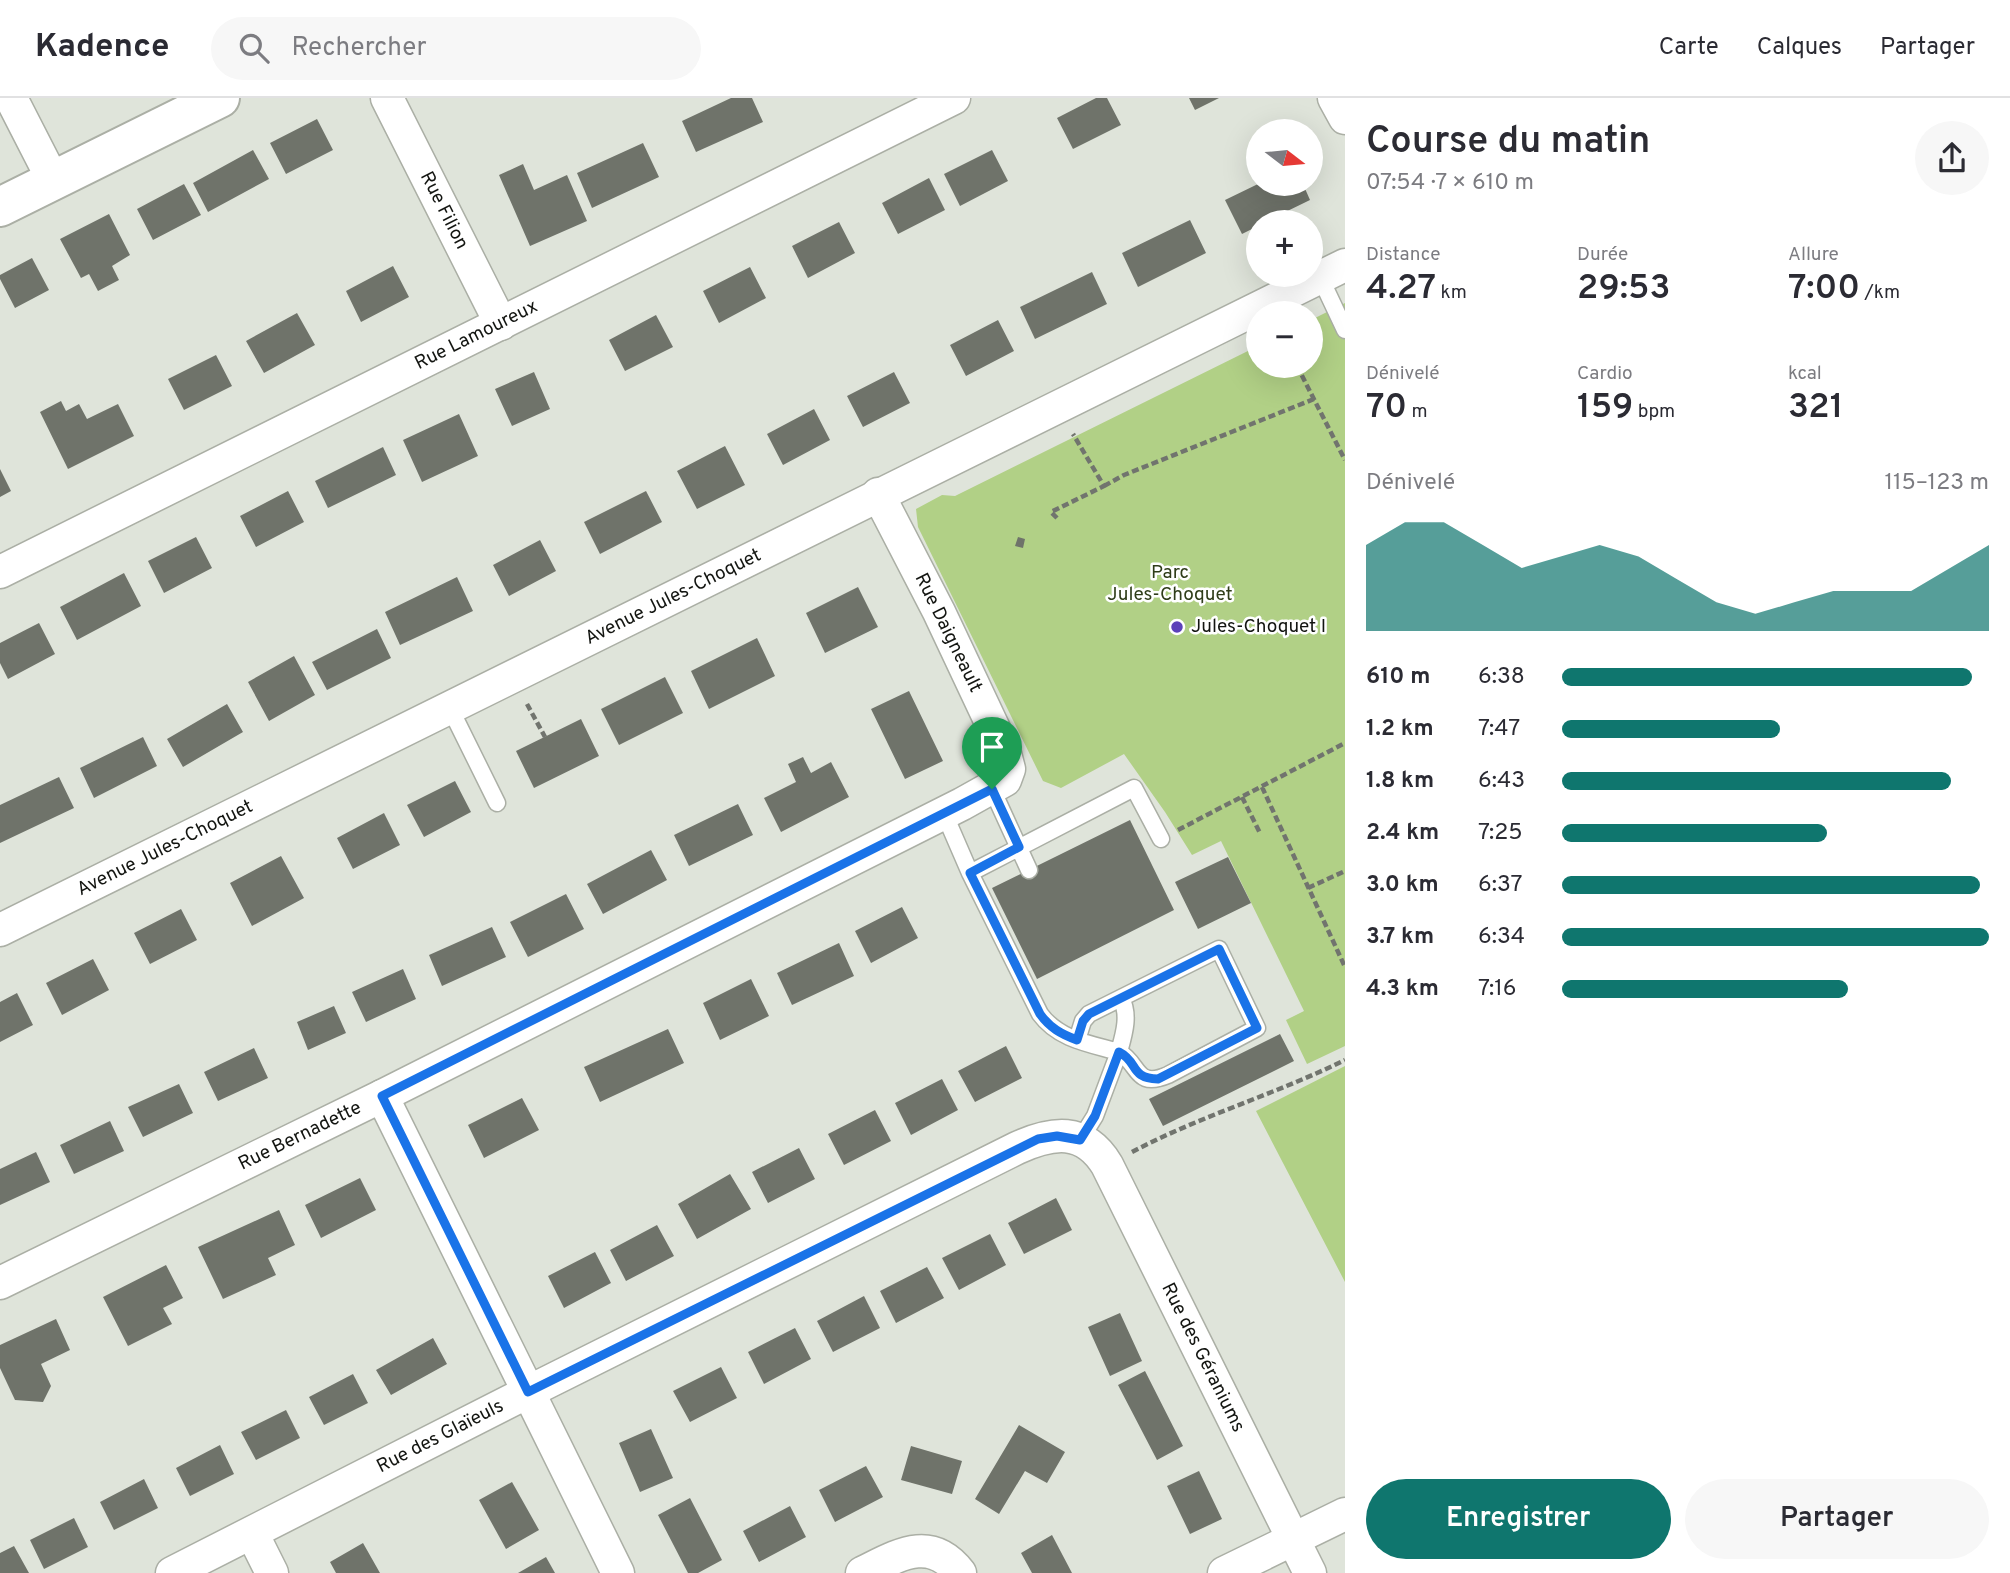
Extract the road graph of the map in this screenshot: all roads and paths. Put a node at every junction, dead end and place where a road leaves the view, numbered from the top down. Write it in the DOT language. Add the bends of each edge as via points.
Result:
graph roads {
  1 [pos="11,98"];
  2 [pos="162,98"];
  3 [pos="220,98"];
  4 [pos="387,98"];
  5 [pos="954,98"];
  6 [pos="1334,98"];
  7 [pos="1345,118"];
  8 [pos="47,169"];
  9 [pos="0,179"];
  10 [pos="0,207"];
  11 [pos="1332,271"];
  12 [pos="501,324"];
  13 [pos="1345,330"];
  14 [pos="1303,378"];
  15 [pos="1314,399"];
  16 [pos="1073,434"];
  17 [pos="1345,460"];
  18 [pos="1104,486"];
  19 [pos="878,494"];
  20 [pos="1057,518"];
  21 [pos="0,572"];
  22 [pos="527,704"];
  23 [pos="450,708"];
  24 [pos="545,737"];
  25 [pos="1345,743"];
  26 [pos="1000,782"];
  27 [pos="1262,786"];
  28 [pos="1242,797"];
  29 [pos="497,803"];
  30 [pos="944,813"];
  31 [pos="1181,828"];
  32 [pos="1260,833"];
  33 [pos="1161,839"];
  34 [pos="1019,847"];
  35 [pos="1029,870"];
  36 [pos="1345,871"];
  37 [pos="970,873"];
  38 [pos="1308,888"];
  39 [pos="0,930"];
  40 [pos="1345,967"];
  41 [pos="1121,998"];
  42 [pos="1077,1040"];
  43 [pos="1119,1052"];
  44 [pos="1345,1060"];
  45 [pos="382,1096"];
  46 [pos="1085,1143"];
  47 [pos="1125,1156"];
  48 [pos="0,1283"];
  49 [pos="528,1392"];
  50 [pos="1345,1514"];
  51 [pos="252,1533"];
  52 [pos="1294,1540"];
  53 [pos="172,1573"];
  54 [pos="272,1573"];
  55 [pos="618,1573"];
  56 [pos="862,1573"];
  57 [pos="960,1573"];
  58 [pos="1224,1573"];
  59 [pos="1310,1573"];
  1 -- 8 [label="street"];
  2 -- 8 [label="street"];
  3 -- 8 [label="street"];
  4 -- 12 [label="street, Rue Filion"];
  5 -- 12 [label="street, Rue Lamoureux"];
  6 -- 7 [label="street"];
  8 -- 9 [label="street"];
  8 -- 10 [label="street"];
  11 -- 13 [label="lane"];
  11 -- 19 [label="street, Avenue Jules-Choquet"];
  12 -- 21 [label="street, Rue Lamoureux"];
  14 -- 15 [label="path"];
  15 -- 17 [label="path"];
  15 -- 18 [label="path"];
  16 -- 18 [label="path"];
  18 -- 20 [label="path" via="1051,512"];
  19 -- 23 [label="street, Avenue Jules-Choquet"];
  19 -- 26 [label="street, Rue Daigneault" via="997,734 1009,764"];
  22 -- 24 [label="path"];
  23 -- 29 [label="lane"];
  23 -- 39 [label="street, Avenue Jules-Choquet"];
  25 -- 27 [label="path"];
  26 -- 30 [label="street, Rue Bernadette"];
  26 -- 34 [label="lane"];
  27 -- 28 [label="path"];
  27 -- 38 [label="path"];
  28 -- 31 [label="path"];
  28 -- 32 [label="path"];
  30 -- 37 [label="lane"];
  30 -- 45 [label="street, Rue Bernadette"];
  33 -- 34 [label="lane" via="1134,788"];
  34 -- 35 [label="lane"];
  34 -- 37 [label="lane"];
  36 -- 38 [label="path"];
  37 -- 42 [label="lane" via="1040,1014 1058,1033"];
  38 -- 40 [label="path"];
  41 -- 42 [label="lane" via="1089,1014"];
  41 -- 43 [label="lane" via="1126,1019"];
  41 -- 43 [label="lane" via="1219,949 1257,1028 1158,1079 1141,1076"];
  42 -- 43 [label="lane"];
  43 -- 46 [label="lane"];
  44 -- 47 [label="path"];
  45 -- 48 [label="street, Rue Bernadette"];
  45 -- 49 [label="street"];
  46 -- 49 [label="street, Rue des Glaïeuls" via="1057,1136 1038,1139"];
  46 -- 52 [label="street, Rue des Géraniums" via="1107,1166"];
  49 -- 51 [label="street, Rue des Glaïeuls"];
  49 -- 55 [label="street"];
  50 -- 52 [label="street"];
  51 -- 53 [label="street, Rue des Glaïeuls"];
  51 -- 54 [label="street"];
  52 -- 58 [label="street"];
  52 -- 59 [label="street, Rue des Géraniums"];
  56 -- 57 [label="street" via="916,1551 940,1555"];
}
